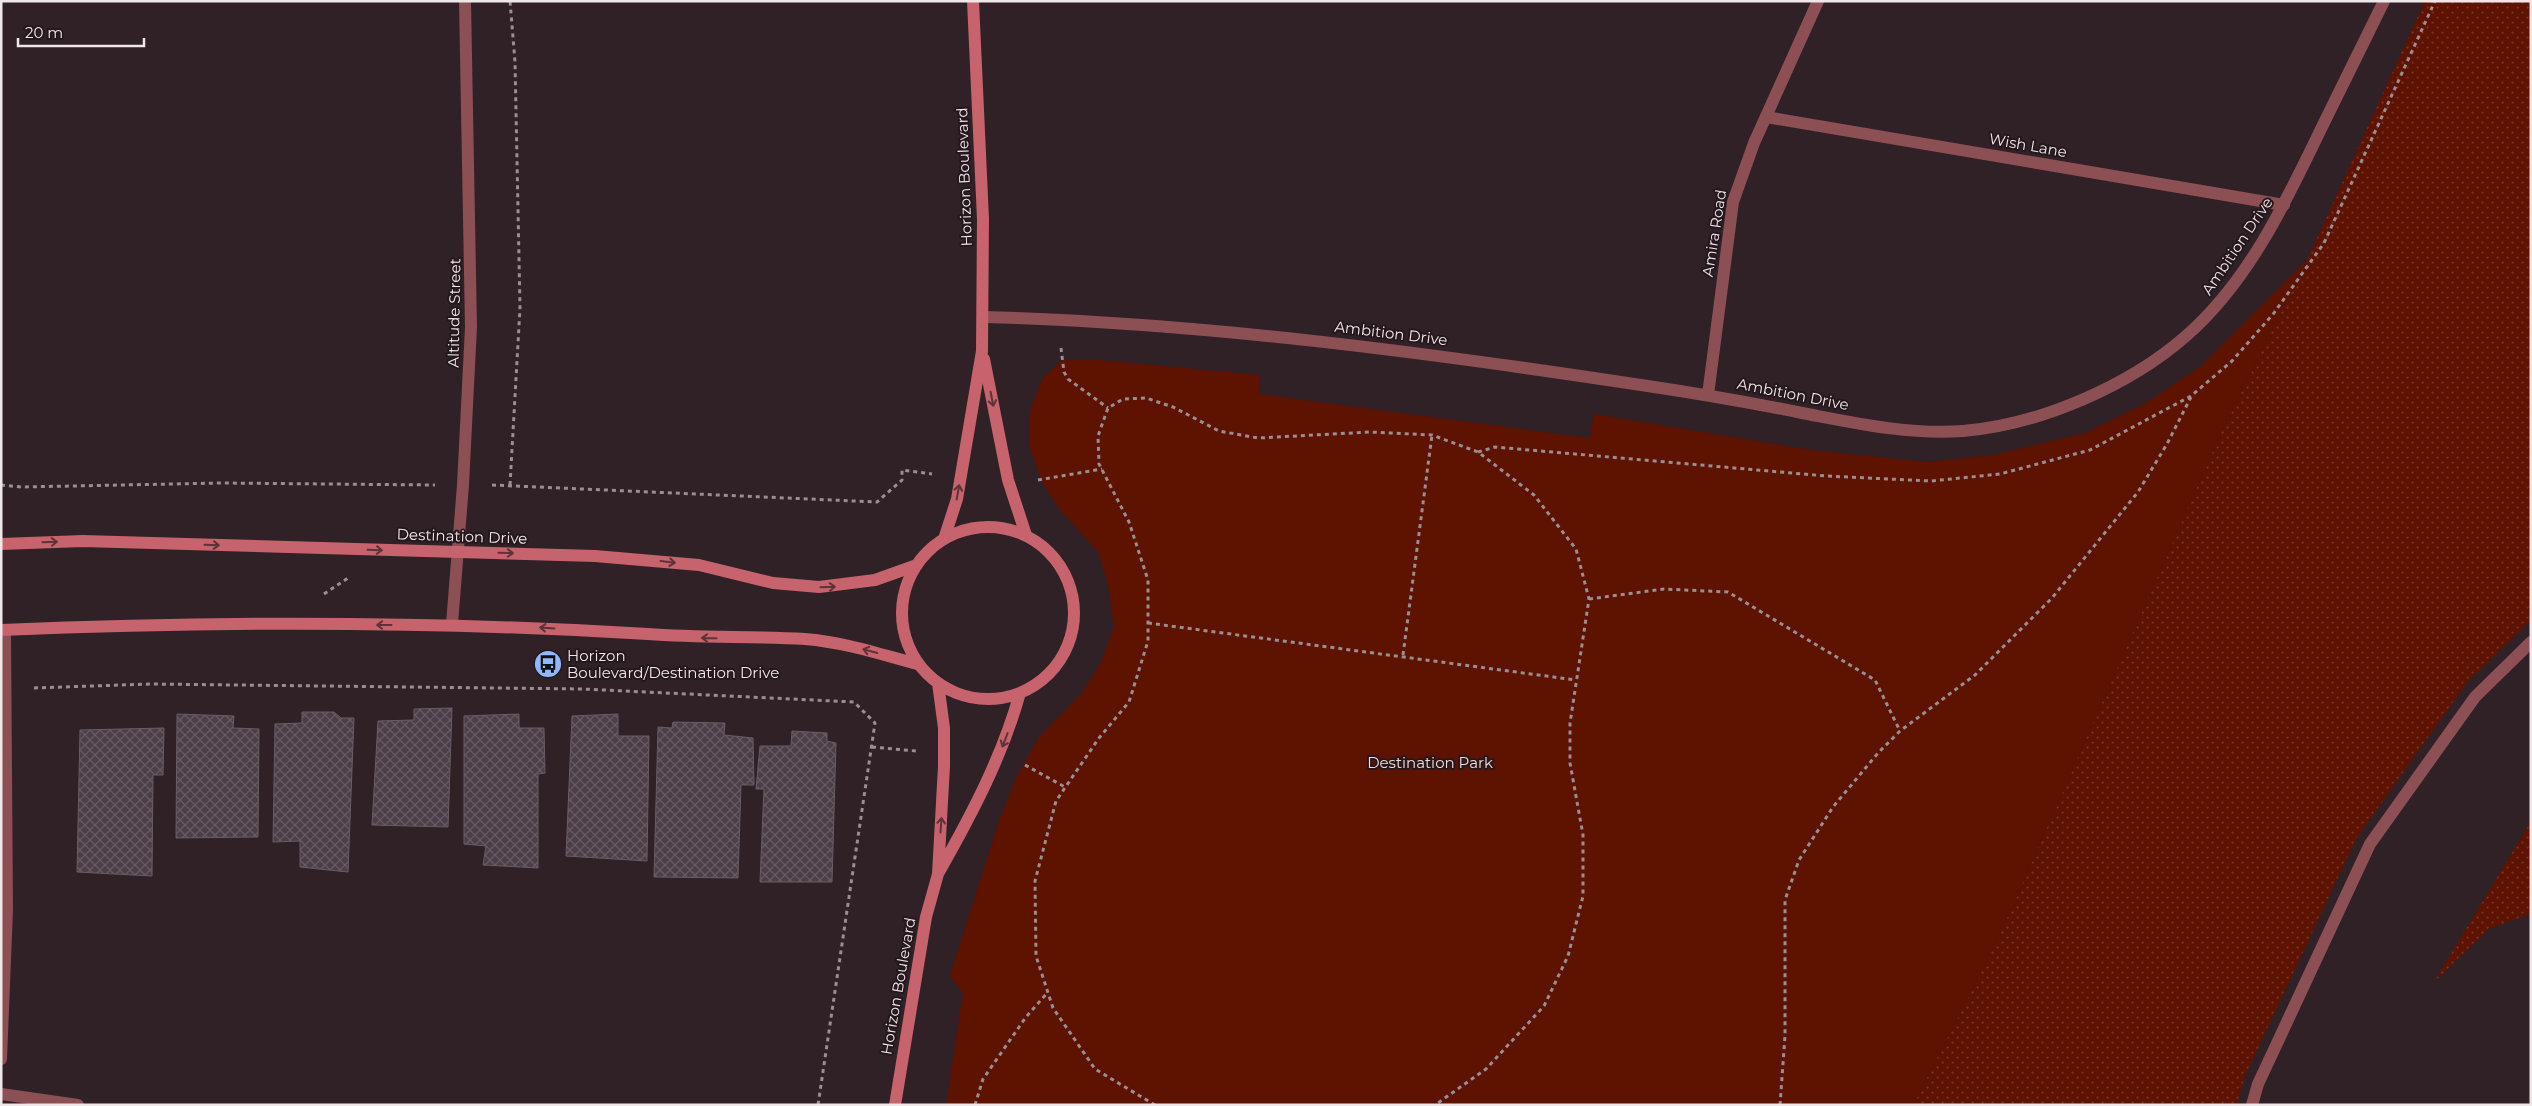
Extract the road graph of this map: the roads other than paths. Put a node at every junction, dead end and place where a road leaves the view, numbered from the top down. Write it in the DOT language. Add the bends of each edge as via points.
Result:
graph roads {
  1 [pos="464,1"];
  2 [pos="973,1"];
  3 [pos="1818,1"];
  4 [pos="2384,1"];
  5 [pos="1766,117"];
  6 [pos="2284,205"];
  7 [pos="984,317"];
  8 [pos="982,351"];
  9 [pos="1708,395"];
  10 [pos="1026,535"];
  11 [pos="944,539"];
  12 [pos="1,544"];
  13 [pos="457,552"];
  14 [pos="917,566"];
  15 [pos="452,624"];
  16 [pos="3,630"];
  17 [pos="2531,642"];
  18 [pos="917,664"];
  19 [pos="938,684"];
  20 [pos="1020,693"];
  21 [pos="938,874"];
  22 [pos="1,1059"];
  23 [pos="1,1094"];
  24 [pos="78,1105"];
  25 [pos="896,1105"];
  26 [pos="2252,1105"];
  1 -- 13 [label="street, Altitude Street" via="471,282 469,386"];
  2 -- 7 [label="street, Horizon Boulevard"];
  3 -- 5 [label="street, Amira Road"];
  4 -- 6 [label="street, Ambition Drive"];
  5 -- 6 [label="street, Wish Lane"];
  5 -- 9 [label="street, Amira Road" via="1733,202"];
  6 -- 9 [label="street, Ambition Drive" via="2220,302 2184,338 2139,370 2053,412 1967,431 1922,432"];
  7 -- 8 [label="street, Horizon Boulevard"];
  7 -- 9 [label="street, Ambition Drive" via="1128,323 1354,345"];
  8 -- 10 [label="street, Horizon Boulevard, one-way" via="1008,480"];
  11 -- 8 [label="street, Horizon Boulevard, one-way" via="957,500"];
  10 -- 11 [label="street" via="993,527 968,530"];
  10 -- 20 [label="street" via="1049,552 1066,575 1074,602 1073,631 1063,657 1044,678"];
  11 -- 14 [label="street" via="932,547"];
  12 -- 13 [label="street, Destination Drive, one-way" via="83,541"];
  13 -- 14 [label="street, Destination Drive, one-way" via="659,561 699,566 780,584 818,587 875,580"];
  13 -- 15 [label="street, Altitude Street"];
  14 -- 18 [label="street" via="907,582 901,610 904,638"];
  15 -- 16 [label="street, one-way" via="111,626"];
  18 -- 15 [label="street, one-way" via="844,644 805,639 702,638"];
  16 -- 22 [label="street" via="7,910"];
  17 -- 26 [label="street" via="2475,698 2370,844 2258,1084"];
  18 -- 19 [label="street"];
  19 -- 20 [label="street" via="964,696 992,700"];
  21 -- 19 [label="street, Horizon Boulevard, one-way" via="944,766 944,728"];
  20 -- 21 [label="street, Horizon Boulevard, one-way" via="995,766"];
  21 -- 25 [label="street, Horizon Boulevard" via="926,916"];
  23 -- 24 [label="street"];
}
